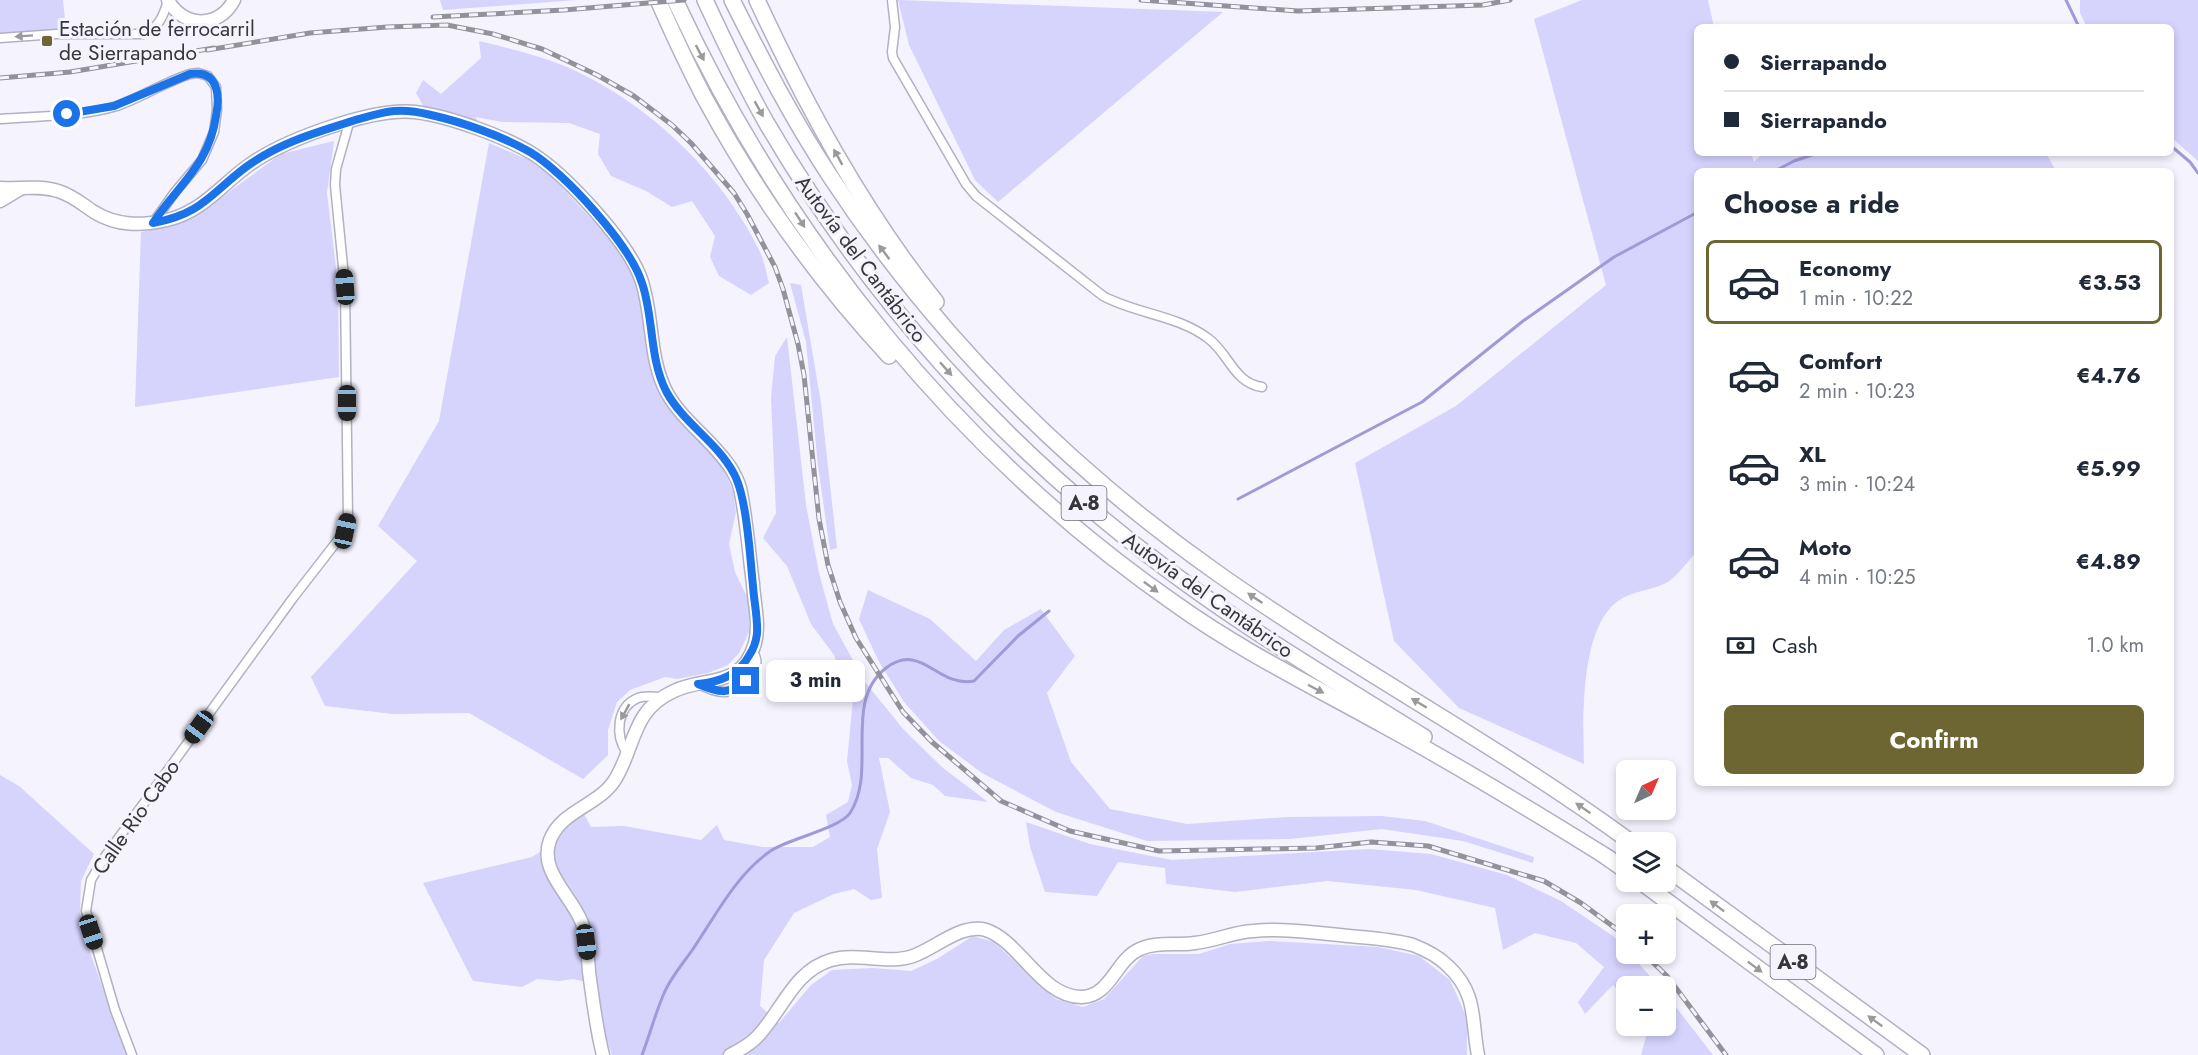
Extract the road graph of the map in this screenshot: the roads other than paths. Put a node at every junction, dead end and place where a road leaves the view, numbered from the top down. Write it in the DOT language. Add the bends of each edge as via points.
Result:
graph roads {
  1 [pos="168,0"];
  2 [pos="244,0"];
  3 [pos="658,0"];
  4 [pos="675,0"];
  5 [pos="705,0"];
  6 [pos="732,0"];
  7 [pos="757,0"];
  8 [pos="892,1"];
  9 [pos="231,4"];
  10 [pos="0,38"];
  11 [pos="0,119"];
  12 [pos="349,123"];
  13 [pos="6,192"];
  14 [pos="153,223"];
  15 [pos="1262,387"];
  16 [pos="1129,507"];
  17 [pos="1130,572"];
  18 [pos="662,697"];
  19 [pos="627,753"];
  20 [pos="1616,832"];
  21 [pos="1610,859"];
  22 [pos="1616,864"];
  23 [pos="1676,875"];
  24 [pos="1655,892"];
  25 [pos="132,1055"];
  26 [pos="603,1055"];
  27 [pos="730,1055"];
  28 [pos="1478,1055"];
  29 [pos="1876,1055"];
  30 [pos="1922,1055"];
  1 -- 9 [label="street" via="184,18 200,22 215,19"];
  1 -- 10 [label="street, one-way" via="160,20 144,34"];
  2 -- 9 [label="street"];
  3 -- 17 [label="highway" via="703,96 790,233 841,300 964,436 1066,524"];
  4 -- 17 [label="highway, one-way" via="756,151 801,223 884,335 1014,473"];
  5 -- 21 [label="highway, Autovía del Cantábrico / A-8, one-way" via="766,121 833,228 922,342 1022,447 1107,523 1190,586"];
  16 -- 6 [label="highway, Autovía del Cantábrico / A-8, one-way" via="1075,462 1005,394 906,281 807,141"];
  16 -- 7 [label="highway, one-way" via="1014,393 916,276 848,174 790,73"];
  8 -- 15 [label="street" via="893,58 976,196 1103,296 1121,306 1151,312 1196,330 1219,347 1246,382"];
  11 -- 14 [label="street" via="98,110 190,74 208,76 218,98 209,146"];
  12 -- 14 [label="street" via="281,146 246,167 194,210"];
  12 -- 18 [label="street" via="384,112 418,112 513,144 551,168 633,260 644,287 656,363 664,387 682,414 727,462 740,488 757,626 752,651 729,676 680,688"];
  12 -- 25 [label="street, Calle Rio Cabo" via="335,185 345,287 345,531 91,880 86,911"];
  13 -- 14 [label="street" via="55,190 110,220 134,225"];
  20 -- 16 [label="highway, Autovía del Cantábrico / A-8, one-way" via="1529,772 1239,588"];
  17 -- 21 [label="highway, one-way" via="1178,607 1280,670 1442,758"];
  18 -- 19 [label="street" via="638,723"];
  18 -- 19 [label="street, one-way" via="638,698 628,706 619,730"];
  19 -- 26 [label="street" via="610,787 562,822 548,850 553,873 583,926"];
  21 -- 22 [label="highway, Autovía del Cantábrico / A-8"];
  30 -- 23 [label="highway, A-8, one-way"];
  24 -- 29 [label="highway, A-8, one-way"];
  27 -- 28 [label="street" via="758,1036 794,986 819,965 848,957 908,957 962,932 978,929 1001,939 1054,987 1079,997 1100,991 1129,956 1150,946 1195,943 1262,930 1403,943 1438,958 1460,980 1471,1001"];
}
